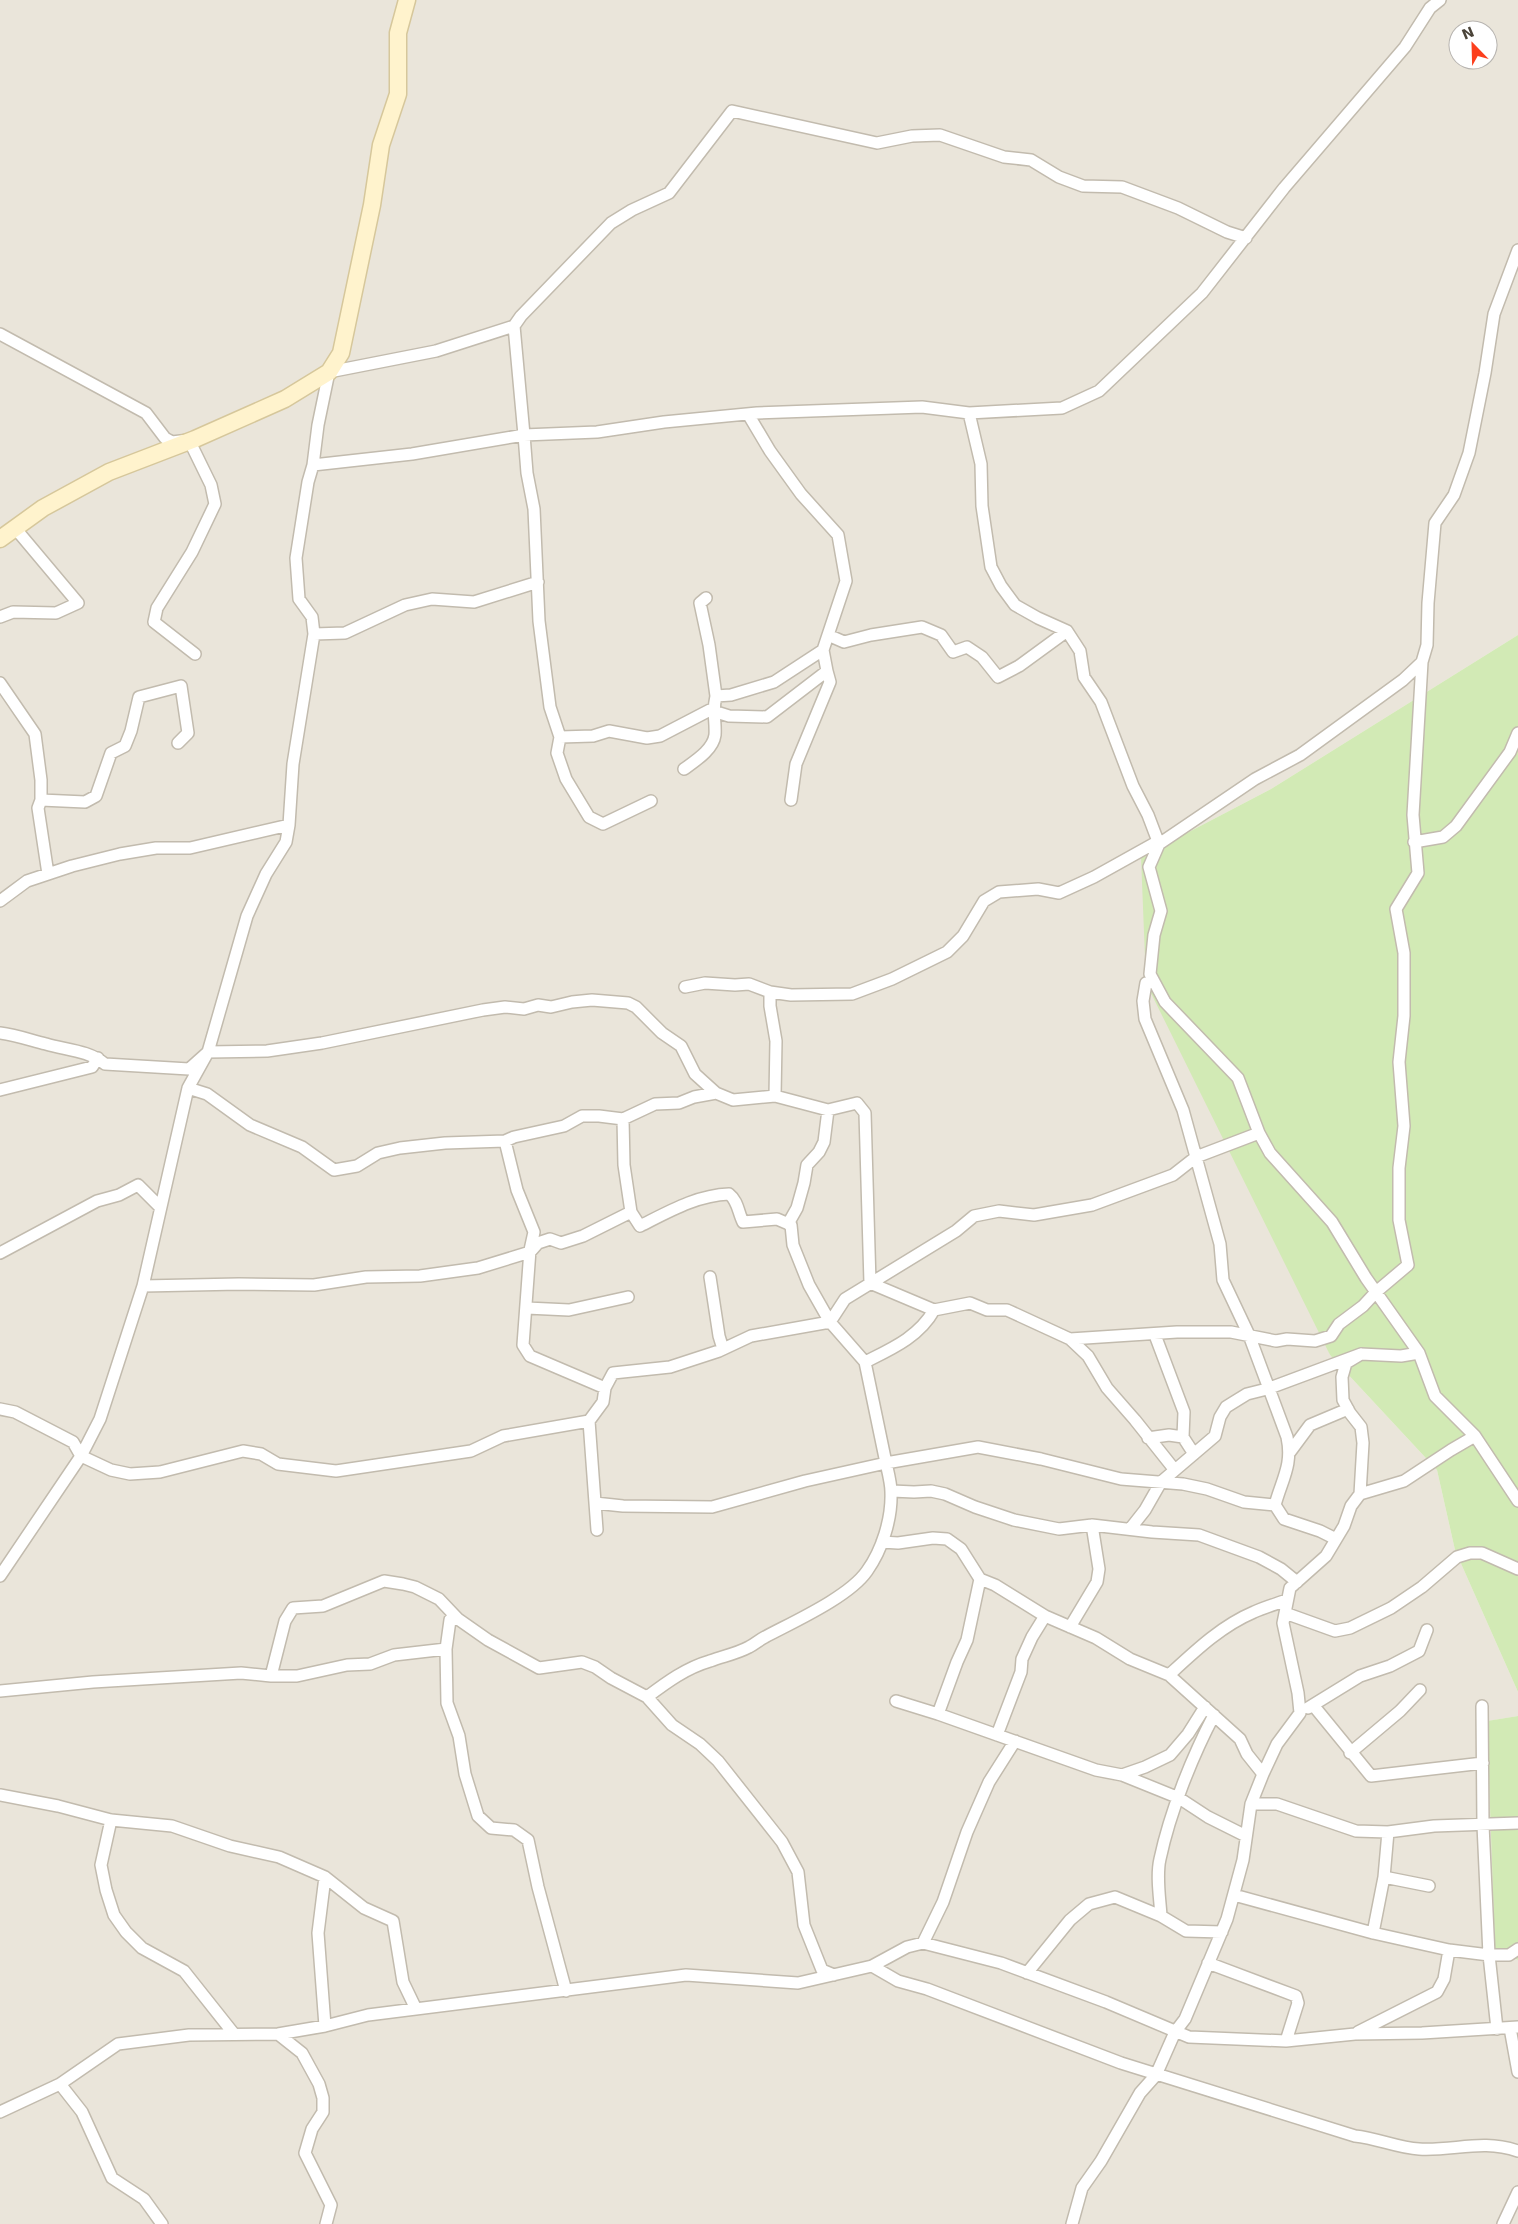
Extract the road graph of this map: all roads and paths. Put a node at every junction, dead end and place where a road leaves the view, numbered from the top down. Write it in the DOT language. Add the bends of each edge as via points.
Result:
graph roads {
  1 [pos="407,0"];
  2 [pos="1440,0"];
  3 [pos="1246,238"];
  4 [pos="1518,250"];
  5 [pos="514,326"];
  6 [pos="0,334"];
  7 [pos="329,372"];
  8 [pos="748,414"];
  9 [pos="969,414"];
  10 [pos="524,435"];
  11 [pos="189,440"];
  12 [pos="313,465"];
  13 [pos="15,528"];
  14 [pos="0,538"];
  15 [pos="538,582"];
  16 [pos="706,598"];
  17 [pos="0,617"];
  18 [pos="1067,631"];
  19 [pos="314,634"];
  20 [pos="828,635"];
  21 [pos="823,650"];
  22 [pos="195,654"];
  23 [pos="1422,662"];
  24 [pos="827,671"];
  25 [pos="0,682"];
  26 [pos="716,696"];
  27 [pos="713,710"];
  28 [pos="1518,733"];
  29 [pos="560,737"];
  30 [pos="178,743"];
  31 [pos="684,769"];
  32 [pos="40,800"];
  33 [pos="791,800"];
  34 [pos="651,801"];
  35 [pos="289,825"];
  36 [pos="1414,842"];
  37 [pos="1159,844"];
  38 [pos="48,874"];
  39 [pos="0,901"];
  40 [pos="1146,983"];
  41 [pos="685,987"];
  42 [pos="770,992"];
  43 [pos="0,1033"];
  44 [pos="208,1052"];
  45 [pos="98,1058"];
  46 [pos="188,1088"];
  47 [pos="0,1090"];
  48 [pos="716,1093"];
  49 [pos="775,1096"];
  50 [pos="828,1110"];
  51 [pos="622,1119"];
  52 [pos="1259,1133"];
  53 [pos="505,1141"];
  54 [pos="1196,1156"];
  55 [pos="160,1207"];
  56 [pos="631,1212"];
  57 [pos="788,1224"];
  58 [pos="530,1252"];
  59 [pos="0,1253"];
  60 [pos="710,1277"];
  61 [pos="870,1283"];
  62 [pos="143,1286"];
  63 [pos="1376,1292"];
  64 [pos="628,1297"];
  65 [pos="527,1308"];
  66 [pos="934,1310"];
  67 [pos="830,1322"];
  68 [pos="1155,1335"];
  69 [pos="1250,1335"];
  70 [pos="1070,1339"];
  71 [pos="723,1349"];
  72 [pos="1419,1352"];
  73 [pos="1361,1354"];
  74 [pos="865,1362"];
  75 [pos="605,1388"];
  76 [pos="1267,1388"];
  77 [pos="0,1409"];
  78 [pos="1348,1409"];
  79 [pos="589,1421"];
  80 [pos="1475,1436"];
  81 [pos="1183,1437"];
  82 [pos="1148,1438"];
  83 [pos="1290,1452"];
  84 [pos="1194,1454"];
  85 [pos="81,1456"];
  86 [pos="886,1463"];
  87 [pos="1174,1469"];
  88 [pos="1161,1482"];
  89 [pos="892,1491"];
  90 [pos="1360,1494"];
  91 [pos="1518,1501"];
  92 [pos="595,1503"];
  93 [pos="1275,1505"];
  94 [pos="1092,1525"];
  95 [pos="1130,1529"];
  96 [pos="597,1530"];
  97 [pos="1336,1539"];
  98 [pos="882,1542"];
  99 [pos="1518,1569"];
  100 [pos="0,1576"];
  101 [pos="980,1579"];
  102 [pos="1297,1582"];
  103 [pos="1287,1600"];
  104 [pos="1285,1614"];
  105 [pos="1045,1616"];
  106 [pos="458,1619"];
  107 [pos="1070,1627"];
  108 [pos="1427,1630"];
  109 [pos="446,1649"];
  110 [pos="1170,1675"];
  111 [pos="271,1676"];
  112 [pos="1420,1690"];
  113 [pos="0,1691"];
  114 [pos="648,1697"];
  115 [pos="896,1700"];
  116 [pos="1313,1706"];
  117 [pos="1482,1706"];
  118 [pos="1205,1707"];
  119 [pos="1300,1713"];
  120 [pos="938,1714"];
  121 [pos="1214,1715"];
  122 [pos="997,1735"];
  123 [pos="1015,1741"];
  124 [pos="1350,1753"];
  125 [pos="1483,1764"];
  126 [pos="1264,1774"];
  127 [pos="1122,1775"];
  128 [pos="0,1796"];
  129 [pos="1179,1798"];
  130 [pos="1251,1804"];
  131 [pos="111,1820"];
  132 [pos="1518,1823"];
  133 [pos="1483,1826"];
  134 [pos="1388,1832"];
  135 [pos="1246,1836"];
  136 [pos="1384,1877"];
  137 [pos="324,1878"];
  138 [pos="1428,1886"];
  139 [pos="1234,1895"];
  140 [pos="1161,1916"];
  141 [pos="1222,1932"];
  142 [pos="1373,1933"];
  143 [pos="923,1943"];
  144 [pos="1518,1949"];
  145 [pos="1449,1950"];
  146 [pos="1489,1955"];
  147 [pos="1208,1963"];
  148 [pos="872,1966"];
  149 [pos="1027,1973"];
  150 [pos="834,1975"];
  151 [pos="566,1991"];
  152 [pos="416,2009"];
  153 [pos="325,2026"];
  154 [pos="1514,2027"];
  155 [pos="1496,2028"];
  156 [pos="1176,2032"];
  157 [pos="234,2034"];
  158 [pos="278,2034"];
  159 [pos="1355,2034"];
  160 [pos="1286,2041"];
  161 [pos="1518,2072"];
  162 [pos="1156,2075"];
  163 [pos="60,2084"];
  164 [pos="0,2112"];
  165 [pos="1518,2152"];
  166 [pos="1518,2192"];
  167 [pos="162,2224"];
  168 [pos="326,2224"];
  169 [pos="1072,2224"];
  170 [pos="1502,2224"];
  1 -- 7 [label="street" via="398,33 398,94 381,145 341,353"];
  2 -- 3 [label="street" via="1430,8 1405,47 1284,188"];
  3 -- 5 [label="street" via="1122,187 1084,186 1059,177 1031,160 1004,157 940,136 912,136 876,142 732,111 669,193 611,223"];
  3 -- 9 [label="street" via="1202,293 1099,391 1062,408"];
  4 -- 23 [label="street" via="1494,314 1469,453 1454,495 1435,523 1427,645"];
  5 -- 7 [label="street" via="436,351"];
  5 -- 10 [label="street"];
  6 -- 11 [label="street" via="146,413 165,438 172,442"];
  7 -- 11 [label="street" via="285,399"];
  7 -- 12 [label="street"];
  8 -- 9 [label="street" via="922,407"];
  8 -- 10 [label="street" via="596,432"];
  8 -- 20 [label="street" via="801,494 838,535 846,581"];
  9 -- 18 [label="street" via="981,464 982,506 991,567 1015,605"];
  10 -- 12 [label="street" via="412,454"];
  10 -- 15 [label="street" via="534,509"];
  11 -- 13 [label="street" via="109,472 43,508"];
  11 -- 22 [label="street" via="211,485 215,504 192,552 157,608 154,622"];
  12 -- 19 [label="street" via="296,558 299,599 312,617"];
  13 -- 14 [label="street"];
  13 -- 17 [label="street" via="78,603 56,613 13,612"];
  15 -- 19 [label="street" via="474,602 432,599 405,605 345,633"];
  15 -- 29 [label="street" via="539,621 550,708"];
  16 -- 26 [label="street" via="700,603"];
  18 -- 20 [label="street" via="998,677 982,656 967,647 953,652 941,635 922,627 844,642"];
  18 -- 37 [label="street" via="1080,651 1084,677 1101,702 1132,786"];
  19 -- 35 [label="street" via="293,764"];
  20 -- 21 [label="street"];
  21 -- 24 [label="street"];
  21 -- 26 [label="street" via="774,682 731,695"];
  23 -- 36 [label="street" via="1414,777"];
  23 -- 37 [label="street" via="1403,680 1300,755 1255,779"];
  24 -- 27 [label="street" via="767,717 729,716"];
  24 -- 33 [label="street" via="830,682 796,764"];
  25 -- 32 [label="street" via="35,734 41,780"];
  26 -- 27 [label="street"];
  27 -- 29 [label="street" via="660,736 647,738 609,731 593,736"];
  27 -- 31 [label="street" via="715,736 709,748"];
  28 -- 36 [label="street" via="1510,752 1456,826 1443,837"];
  29 -- 34 [label="street" via="557,753 566,779 589,817 603,824"];
  30 -- 32 [label="street" via="188,733 180,686 139,697 125,746 112,753 96,796 85,802"];
  32 -- 38 [label="street" via="38,808"];
  35 -- 38 [label="street" via="190,848 156,848 120,854"];
  35 -- 44 [label="street" via="286,842 266,874 247,916"];
  36 -- 63 [label="street" via="1418,873 1396,909 1404,953 1404,1016 1399,1062 1404,1126 1399,1168 1399,1220 1408,1264"];
  37 -- 42 [label="street" via="1155,843 1059,893 1038,888 999,892 984,902 963,936 947,952 892,979 852,994"];
  37 -- 52 [label="street" via="1149,867 1161,912 1154,935 1150,974 1166,1002 1238,1078"];
  38 -- 39 [label="street" via="27,881"];
  40 -- 54 [label="street" via="1144,1018 1183,1110"];
  41 -- 42 [label="street" via="749,984"];
  42 -- 49 [label="street" via="776,1041"];
  43 -- 45 [label="street"];
  44 -- 45 [label="street" via="189,1069 105,1064"];
  44 -- 46 [label="street"];
  44 -- 48 [label="street" via="267,1051 322,1043 490,1009 551,1007 592,1000 617,1001 636,1007 662,1033 681,1046 695,1074"];
  45 -- 47 [label="street" via="92,1068"];
  46 -- 53 [label="street" via="207,1094 250,1125 302,1147 334,1170 357,1166 378,1153 400,1148"];
  46 -- 55 [label="street"];
  48 -- 49 [label="street" via="733,1100"];
  48 -- 51 [label="street" via="679,1103 655,1104"];
  49 -- 50 [label="street"];
  50 -- 57 [label="street" via="824,1142 807,1165 797,1208"];
  50 -- 61 [label="street" via="857,1103 865,1113"];
  51 -- 53 [label="street" via="582,1116 564,1126"];
  51 -- 56 [label="street"];
  52 -- 54 [label="street"];
  52 -- 63 [label="street" via="1270,1153 1332,1222"];
  53 -- 58 [label="street" via="517,1190 534,1232"];
  54 -- 61 [label="street" via="1173,1175 1092,1205 1034,1215 999,1211 974,1216"];
  54 -- 69 [label="street" via="1220,1244 1223,1280"];
  55 -- 59 [label="street" via="138,1185 119,1195 97,1200"];
  55 -- 62 [label="street"];
  56 -- 57 [label="street" via="640,1226 694,1200 729,1194 736,1200 738,1213 744,1222 777,1219"];
  56 -- 58 [label="street" via="582,1236 561,1243 550,1239 538,1243"];
  57 -- 67 [label="street" via="791,1225 793,1245 809,1285"];
  58 -- 62 [label="street" via="478,1268 420,1276 366,1277 314,1285"];
  58 -- 65 [label="street"];
  60 -- 71 [label="street"];
  61 -- 66 [label="street"];
  61 -- 67 [label="street" via="845,1299"];
  62 -- 85 [label="street" via="100,1419"];
  63 -- 69 [label="street" via="1339,1324 1331,1336 1315,1341 1276,1341"];
  63 -- 72 [label="street"];
  64 -- 65 [label="street" via="569,1310"];
  65 -- 75 [label="street" via="523,1345 530,1356"];
  66 -- 70 [label="street" via="970,1303 987,1310 1007,1310"];
  66 -- 74 [label="street" via="915,1334"];
  67 -- 71 [label="street" via="751,1336"];
  67 -- 74 [label="street"];
  68 -- 69 [label="street" via="1231,1332"];
  68 -- 70 [label="street"];
  68 -- 81 [label="street" via="1184,1412"];
  69 -- 76 [label="street"];
  70 -- 82 [label="street" via="1088,1356 1107,1388"];
  71 -- 75 [label="street" via="670,1367 613,1373"];
  72 -- 73 [label="street" via="1401,1356"];
  72 -- 80 [label="street" via="1435,1396"];
  73 -- 76 [label="street"];
  73 -- 78 [label="street" via="1346,1364 1342,1377 1343,1400"];
  74 -- 86 [label="street"];
  75 -- 79 [label="street" via="603,1402"];
  76 -- 83 [label="street"];
  76 -- 84 [label="street" via="1247,1394 1226,1407 1215,1436"];
  77 -- 85 [label="street" via="15,1412 73,1442"];
  78 -- 83 [label="street" via="1310,1425"];
  78 -- 90 [label="street" via="1361,1427"];
  79 -- 85 [label="street" via="503,1436 471,1451 336,1471 278,1464 261,1454 243,1451 160,1472 130,1474 111,1470"];
  79 -- 92 [label="street"];
  80 -- 90 [label="street" via="1404,1481"];
  80 -- 91 [label="street"];
  81 -- 82 [label="street"];
  81 -- 84 [label="street"];
  82 -- 87 [label="street"];
  83 -- 93 [label="street"];
  84 -- 87 [label="street"];
  85 -- 100 [label="street"];
  86 -- 88 [label="street" via="978,1448 1041,1459 1121,1479"];
  86 -- 89 [label="street"];
  86 -- 92 [label="street" via="712,1507"];
  87 -- 88 [label="street"];
  88 -- 93 [label="street" via="1207,1489 1244,1502"];
  88 -- 95 [label="street"];
  89 -- 94 [label="street" via="931,1491 1014,1520 1059,1529"];
  89 -- 98 [label="street"];
  90 -- 97 [label="street"];
  92 -- 96 [label="street"];
  93 -- 97 [label="street" via="1284,1519"];
  94 -- 95 [label="street"];
  94 -- 107 [label="street" via="1099,1569 1097,1582"];
  95 -- 102 [label="street" via="1199,1534 1259,1557"];
  97 -- 102 [label="street" via="1326,1556"];
  98 -- 101 [label="street" via="947,1538 960,1549"];
  98 -- 114 [label="street" via="866,1572 842,1593 750,1647 676,1676"];
  99 -- 104 [label="street" via="1482,1553 1457,1557 1391,1608 1350,1628 1335,1631"];
  101 -- 105 [label="street"];
  101 -- 120 [label="street" via="967,1640"];
  102 -- 103 [label="street" via="1290,1588"];
  103 -- 104 [label="street"];
  103 -- 110 [label="street" via="1253,1612 1226,1628 1199,1647"];
  104 -- 119 [label="street" via="1283,1623"];
  105 -- 107 [label="street"];
  105 -- 122 [label="street" via="1022,1659 1021,1672"];
  106 -- 109 [label="street" via="450,1620"];
  106 -- 111 [label="street" via="439,1599 415,1587 384,1580 323,1606 293,1608 285,1621"];
  106 -- 114 [label="street" via="539,1668 582,1662"];
  107 -- 110 [label="street" via="1096,1638 1130,1659"];
  108 -- 116 [label="street" via="1419,1651 1360,1676"];
  109 -- 111 [label="street" via="394,1655 370,1664 347,1665 297,1676"];
  109 -- 151 [label="street" via="447,1703 459,1736 478,1816 491,1828 514,1830 528,1840"];
  110 -- 118 [label="street"];
  111 -- 113 [label="street" via="241,1674 152,1678"];
  112 -- 124 [label="street"];
  114 -- 150 [label="street" via="672,1725 718,1761 782,1842 798,1872 804,1925 813,1949 822,1970"];
  115 -- 120 [label="street"];
  116 -- 119 [label="street"];
  116 -- 124 [label="street"];
  117 -- 125 [label="street"];
  118 -- 121 [label="street"];
  118 -- 127 [label="street" via="1170,1755"];
  119 -- 126 [label="street" via="1278,1744"];
  120 -- 122 [label="street"];
  121 -- 126 [label="street" via="1240,1738 1247,1754"];
  121 -- 129 [label="street"];
  122 -- 123 [label="street"];
  123 -- 127 [label="street" via="1096,1770"];
  123 -- 143 [label="street" via="989,1782 967,1832 943,1902"];
  124 -- 125 [label="street" via="1371,1776"];
  125 -- 133 [label="street"];
  126 -- 130 [label="street"];
  127 -- 129 [label="street"];
  128 -- 131 [label="street"];
  129 -- 135 [label="street"];
  129 -- 140 [label="street" via="1160,1860"];
  130 -- 134 [label="street" via="1277,1804 1356,1831"];
  130 -- 135 [label="street"];
  131 -- 137 [label="street" via="172,1826 230,1846 279,1857"];
  131 -- 157 [label="street" via="101,1865 114,1914 142,1948 184,1971"];
  132 -- 133 [label="street"];
  133 -- 134 [label="street" via="1434,1826"];
  133 -- 146 [label="street"];
  134 -- 136 [label="street"];
  135 -- 139 [label="street"];
  136 -- 138 [label="street"];
  136 -- 142 [label="street"];
  137 -- 152 [label="street" via="364,1908 392,1921 403,1982"];
  137 -- 153 [label="street" via="318,1933"];
  139 -- 141 [label="street"];
  139 -- 142 [label="street"];
  140 -- 141 [label="street" via="1186,1932"];
  140 -- 149 [label="street" via="1115,1897 1089,1904 1070,1920"];
  141 -- 147 [label="street"];
  142 -- 145 [label="street"];
  143 -- 148 [label="street" via="907,1947"];
  143 -- 149 [label="street"];
  144 -- 146 [label="street" via="1509,1955"];
  145 -- 146 [label="street"];
  145 -- 159 [label="street" via="1444,1979 1437,1992"];
  146 -- 155 [label="street"];
  147 -- 156 [label="street" via="1186,2019"];
  147 -- 160 [label="street" via="1296,1996 1298,2003"];
  148 -- 150 [label="street"];
  148 -- 162 [label="street" via="898,1981"];
  149 -- 156 [label="street"];
  150 -- 151 [label="street" via="798,1983 686,1975"];
  151 -- 152 [label="street"];
  152 -- 153 [label="street" via="368,2015"];
  153 -- 158 [label="street"];
  154 -- 155 [label="street"];
  154 -- 161 [label="street"];
  155 -- 159 [label="street"];
  156 -- 160 [label="street" via="1189,2037"];
  156 -- 162 [label="street"];
  157 -- 158 [label="street"];
  157 -- 163 [label="street" via="189,2035 118,2044"];
  158 -- 168 [label="street" via="302,2053 323,2098 323,2112 312,2129 306,2153 330,2205"];
  159 -- 160 [label="street"];
  162 -- 165 [label="street" via="1355,2136 1418,2149 1483,2144"];
  162 -- 169 [label="street" via="1140,2093 1082,2188"];
  163 -- 164 [label="street"];
  163 -- 167 [label="street" via="82,2112 112,2178 144,2199"];
  166 -- 170 [label="street"];
}
